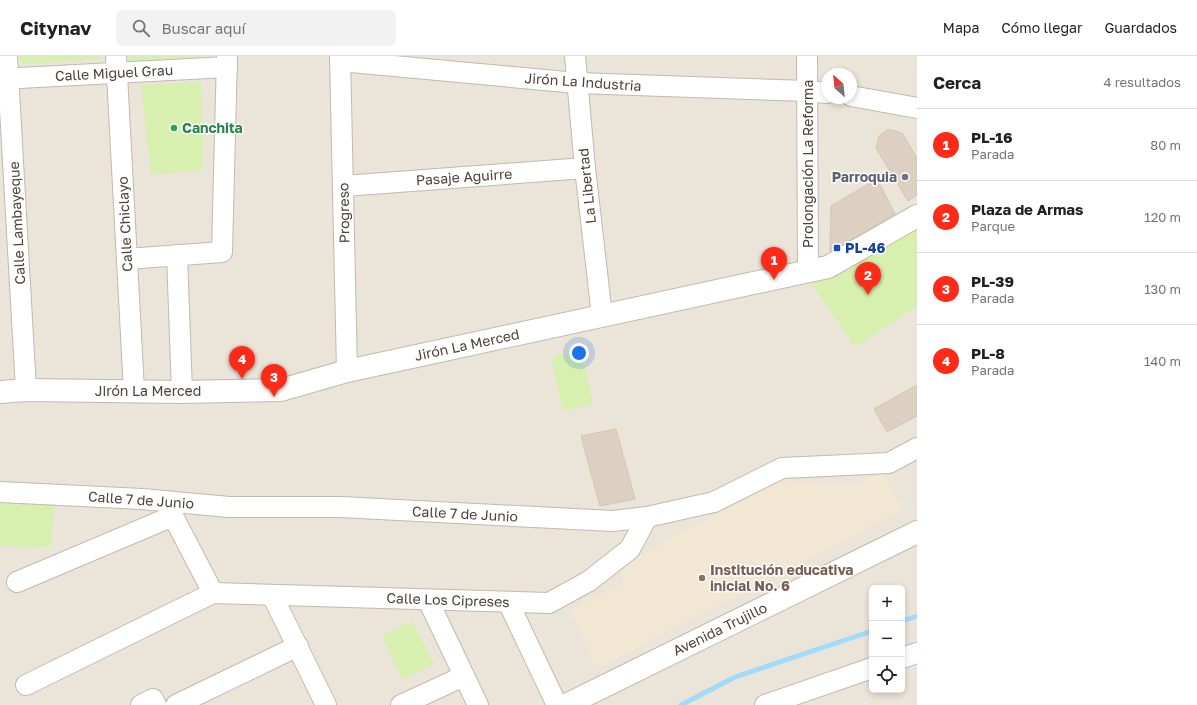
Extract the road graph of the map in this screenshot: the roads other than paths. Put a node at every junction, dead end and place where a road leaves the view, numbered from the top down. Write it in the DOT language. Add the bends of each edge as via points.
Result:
graph roads {
  1 [pos="8,56"];
  2 [pos="575,56"];
  3 [pos="808,56"];
  4 [pos="340,59"];
  5 [pos="227,62"];
  6 [pos="117,64"];
  7 [pos="4,78"];
  8 [pos="577,83"];
  9 [pos="818,92"];
  10 [pos="857,97"];
  11 [pos="917,108"];
  12 [pos="585,168"];
  13 [pos="344,186"];
  14 [pos="917,216"];
  15 [pos="177,255"];
  16 [pos="127,258"];
  17 [pos="808,271"];
  18 [pos="602,316"];
  19 [pos="347,371"];
  20 [pos="26,390"];
  21 [pos="134,391"];
  22 [pos="0,392"];
  23 [pos="182,392"];
  24 [pos="917,448"];
  25 [pos="0,492"];
  26 [pos="647,517"];
  27 [pos="917,532"];
  28 [pos="18,582"];
  29 [pos="213,593"];
  30 [pos="272,595"];
  31 [pos="428,600"];
  32 [pos="508,602"];
  33 [pos="298,646"];
  34 [pos="917,653"];
  35 [pos="905,657"];
  36 [pos="869,669"];
  37 [pos="464,676"];
  38 [pos="26,685"];
  39 [pos="142,705"];
  40 [pos="156,705"];
  41 [pos="176,705"];
  42 [pos="326,705"];
  43 [pos="401,705"];
  44 [pos="478,705"];
  45 [pos="557,705"];
  46 [pos="566,705"];
  47 [pos="765,705"];
  1 -- 7 [label="street, Calle Lambayeque"];
  2 -- 8 [label="street, La Libertad"];
  3 -- 9 [label="street, Prolongación La Reforma"];
  4 -- 8 [label="street, Jirón La Industria"];
  4 -- 13 [label="street, Progreso"];
  5 -- 6 [label="street, Calle Miguel Grau"];
  5 -- 15 [label="street" via="222,252"];
  6 -- 7 [label="street, Calle Miguel Grau"];
  6 -- 16 [label="street, Calle Chiclayo"];
  7 -- 20 [label="street, Calle Lambayeque"];
  8 -- 9 [label="street, Jirón La Industria"];
  8 -- 12 [label="street, La Libertad"];
  9 -- 17 [label="street, Prolongación La Reforma"];
  10 -- 11 [label="street"];
  12 -- 13 [label="street, Pasaje Aguirre"];
  12 -- 18 [label="street, La Libertad"];
  13 -- 19 [label="street, Progreso"];
  14 -- 17 [label="street, Jirón La Merced" via="828,267"];
  15 -- 16 [label="street"];
  15 -- 23 [label="street"];
  16 -- 21 [label="street, Calle Chiclayo"];
  17 -- 18 [label="street, Jirón La Merced"];
  18 -- 19 [label="street, Jirón La Merced"];
  19 -- 23 [label="street, Jirón La Merced" via="281,390"];
  20 -- 21 [label="street, Jirón La Merced"];
  20 -- 22 [label="street, Jirón La Merced"];
  21 -- 23 [label="street, Jirón La Merced"];
  24 -- 26 [label="street, Calle 7 de Junio" via="889,463 782,468 714,502"];
  25 -- 26 [label="street, Calle 7 de Junio" via="142,499 229,507 340,507 613,521"];
  26 -- 32 [label="street, Calle Los Cipreses" via="630,549 589,581 549,603"];
  27 -- 46 [label="street, Avenida Trujillo"];
  28 -- 29 [label="street" via="173,516"];
  29 -- 30 [label="street, Calle Los Cipreses"];
  29 -- 38 [label="street"];
  30 -- 31 [label="street, Calle Los Cipreses"];
  30 -- 33 [label="street"];
  31 -- 32 [label="street, Calle Los Cipreses"];
  31 -- 37 [label="street"];
  32 -- 45 [label="street"];
  33 -- 41 [label="street"];
  33 -- 42 [label="street"];
  34 -- 35 [label="street"];
  36 -- 47 [label="street"];
  37 -- 43 [label="street"];
  37 -- 44 [label="street"];
  39 -- 40 [label="street" via="153,699"];
}
